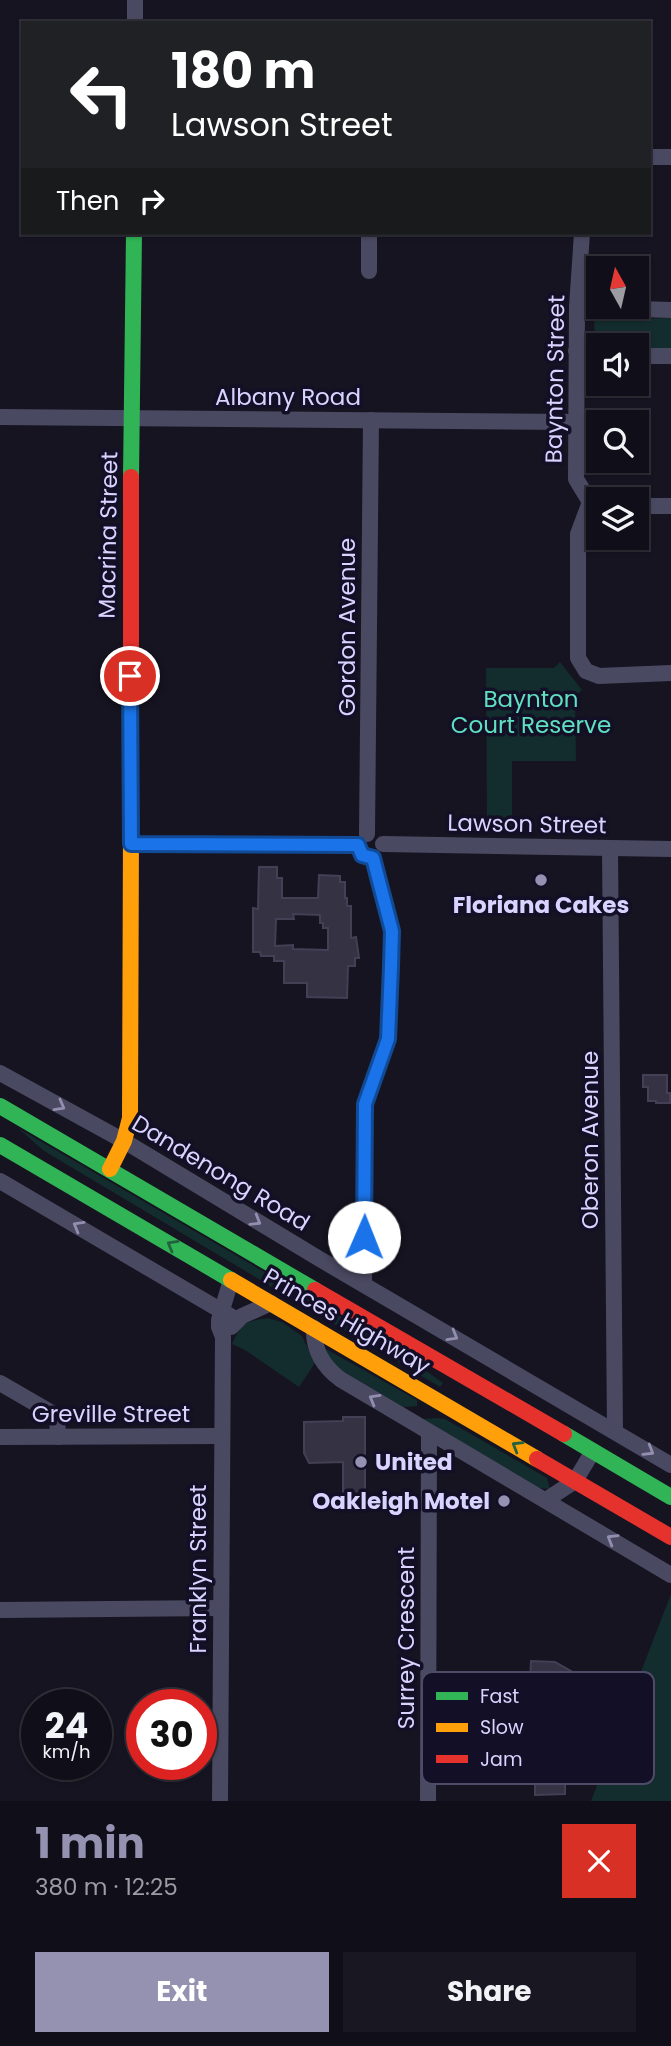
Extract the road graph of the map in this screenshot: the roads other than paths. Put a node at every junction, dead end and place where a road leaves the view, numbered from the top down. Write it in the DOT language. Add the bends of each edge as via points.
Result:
graph roads {
  1 [pos="135,0"];
  2 [pos="135,21"];
  3 [pos="651,157"];
  4 [pos="671,157"];
  5 [pos="134,235"];
  6 [pos="369,235"];
  7 [pos="582,235"];
  8 [pos="369,271"];
  9 [pos="577,307"];
  10 [pos="671,310"];
  11 [pos="576,351"];
  12 [pos="586,352"];
  13 [pos="649,356"];
  14 [pos="671,356"];
  15 [pos="0,417"];
  16 [pos="133,418"];
  17 [pos="371,420"];
  18 [pos="575,422"];
  19 [pos="586,492"];
  20 [pos="649,506"];
  21 [pos="671,506"];
  22 [pos="586,518"];
  23 [pos="671,673"];
  24 [pos="363,839"];
  25 [pos="131,844"];
  26 [pos="610,848"];
  27 [pos="671,849"];
  28 [pos="378,851"];
  29 [pos="0,1073"];
  30 [pos="0,1106"];
  31 [pos="124,1141"];
  32 [pos="0,1145"];
  33 [pos="110,1169"];
  34 [pos="0,1181"];
  35 [pos="231,1280"];
  36 [pos="364,1284"];
  37 [pos="271,1303"];
  38 [pos="221,1311"];
  39 [pos="237,1320"];
  40 [pos="314,1328"];
  41 [pos="223,1337"];
  42 [pos="0,1383"];
  43 [pos="456,1410"];
  44 [pos="405,1417"];
  45 [pos="615,1431"];
  46 [pos="429,1432"];
  47 [pos="221,1436"];
  48 [pos="0,1437"];
  49 [pos="58,1437"];
  50 [pos="593,1451"];
  51 [pos="671,1465"];
  52 [pos="575,1481"];
  53 [pos="671,1497"];
  54 [pos="546,1500"];
  55 [pos="671,1537"];
  56 [pos="671,1574"];
  57 [pos="221,1608"];
  58 [pos="0,1610"];
  59 [pos="428,1672"];
  60 [pos="220,1801"];
  1 -- 2 [label="street"];
  3 -- 4 [label="street"];
  5 -- 16 [label="main road, Macrina Street"];
  6 -- 8 [label="street"];
  7 -- 9 [label="street, Baynton Street"];
  9 -- 10 [label="street"];
  9 -- 11 [label="street, Baynton Street"];
  11 -- 12 [label="street"];
  11 -- 18 [label="street, Baynton Street"];
  13 -- 14 [label="street"];
  15 -- 16 [label="street, Albany Road"];
  16 -- 17 [label="street, Albany Road"];
  16 -- 25 [label="main road, Macrina Street"];
  17 -- 18 [label="street, Albany Road"];
  17 -- 24 [label="street, Gordon Avenue"];
  18 -- 19 [label="street, Baynton Street" via="576,479"];
  20 -- 21 [label="street"];
  22 -- 23 [label="street, Baynton Street" via="578,534 578,658 586,671 599,676"];
  24 -- 25 [label="street"];
  24 -- 28 [label="street" via="362,855"];
  25 -- 31 [label="main road, Macrina Street" via="130,1118"];
  26 -- 27 [label="street, Lawson Street"];
  26 -- 28 [label="street, Lawson Street"];
  26 -- 45 [label="street, Oberon Avenue"];
  28 -- 36 [label="street" via="392,931 391,967 388,1039 365,1104"];
  29 -- 31 [label="street, Dandenong Road, one-way"];
  30 -- 33 [label="main road, Princes Highway"];
  31 -- 33 [label="main road, Macrina Street"];
  31 -- 36 [label="street, Dandenong Road, one-way"];
  35 -- 32 [label="main road, Princes Highway, one-way"];
  33 -- 50 [label="main road, Princes Highway"];
  38 -- 34 [label="street, one-way"];
  35 -- 37 [label="main road, Princes Highway"];
  35 -- 38 [label="street, Franklyn Street"];
  36 -- 45 [label="street, Dandenong Road, one-way"];
  37 -- 39 [label="street"];
  37 -- 40 [label="main road, Princes Highway"];
  38 -- 39 [label="street"];
  38 -- 41 [label="street, Franklyn Street"];
  39 -- 41 [label="street"];
  40 -- 43 [label="main road, Princes Highway"];
  44 -- 40 [label="street, one-way" via="329,1371 314,1344"];
  41 -- 47 [label="street, Franklyn Street"];
  42 -- 49 [label="street" via="57,1416"];
  43 -- 44 [label="street"];
  52 -- 43 [label="main road, Princes Highway, one-way"];
  44 -- 46 [label="street"];
  45 -- 51 [label="street, Dandenong Road, one-way"];
  46 -- 54 [label="street"];
  46 -- 59 [label="street, Surrey Crescent"];
  47 -- 49 [label="street, Greville Street"];
  47 -- 57 [label="street, Franklyn Street"];
  48 -- 49 [label="street, Greville Street"];
  50 -- 52 [label="street"];
  50 -- 53 [label="main road, Princes Highway"];
  52 -- 54 [label="street"];
  52 -- 55 [label="main road, Princes Highway"];
  56 -- 54 [label="street, one-way"];
  57 -- 58 [label="street"];
  57 -- 60 [label="street, Franklyn Street"];
}
